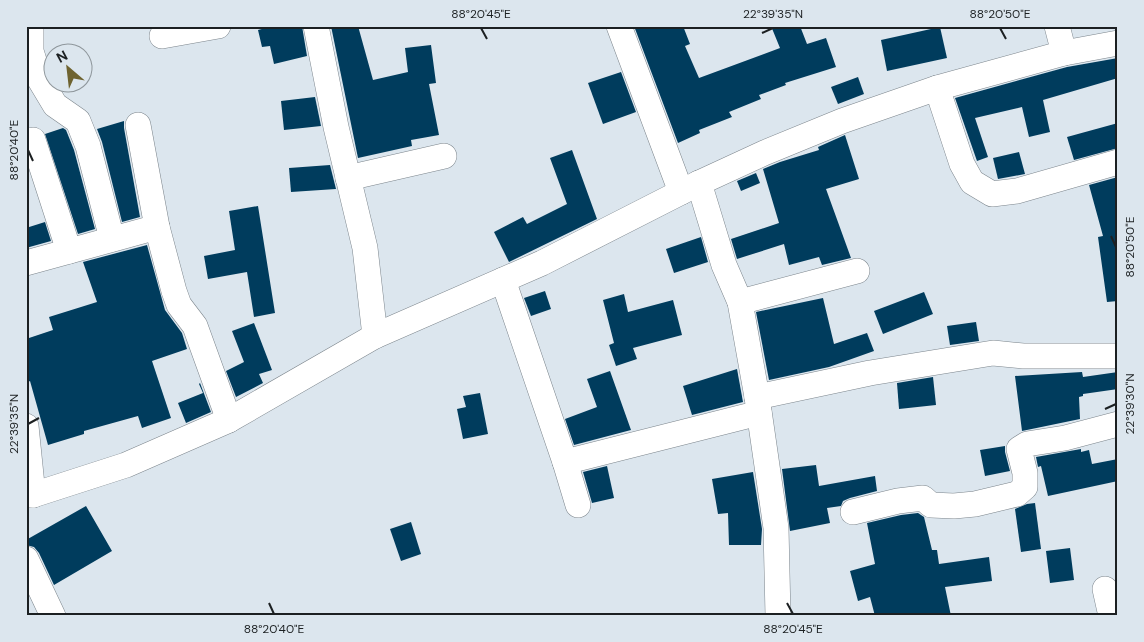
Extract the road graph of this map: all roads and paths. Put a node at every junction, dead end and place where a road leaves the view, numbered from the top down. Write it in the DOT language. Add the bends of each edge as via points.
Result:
graph roads {
  1 [pos="31,26"];
  2 [pos="218,26"];
  3 [pos="316,26"];
  4 [pos="619,26"];
  5 [pos="1057,26"];
  6 [pos="162,36"];
  7 [pos="1118,43"];
  8 [pos="1064,53"];
  9 [pos="937,88"];
  10 [pos="138,125"];
  11 [pos="33,140"];
  12 [pos="444,156"];
  13 [pos="1118,162"];
  14 [pos="348,178"];
  15 [pos="690,188"];
  16 [pos="157,227"];
  17 [pos="112,239"];
  18 [pos="68,251"];
  19 [pos="26,263"];
  20 [pos="857,270"];
  21 [pos="504,280"];
  22 [pos="740,302"];
  23 [pos="376,336"];
  24 [pos="1118,356"];
  25 [pos="758,405"];
  26 [pos="230,420"];
  27 [pos="1118,424"];
  28 [pos="26,426"];
  29 [pos="565,462"];
  30 [pos="29,495"];
  31 [pos="578,505"];
  32 [pos="853,512"];
  33 [pos="26,559"];
  34 [pos="1105,589"];
  35 [pos="53,616"];
  36 [pos="778,616"];
  37 [pos="1111,616"];
  1 -- 17 [label="street" via="31,51 40,80 55,105 78,121 88,146"];
  2 -- 6 [label="street"];
  3 -- 14 [label="street"];
  4 -- 15 [label="street"];
  5 -- 8 [label="street"];
  7 -- 8 [label="street"];
  8 -- 9 [label="street"];
  9 -- 13 [label="street" via="962,164 972,182 992,194 1017,191"];
  9 -- 15 [label="street" via="842,121"];
  10 -- 16 [label="street"];
  11 -- 18 [label="street"];
  12 -- 14 [label="street"];
  14 -- 23 [label="street" via="365,248"];
  15 -- 21 [label="street"];
  15 -- 22 [label="street"];
  16 -- 17 [label="street"];
  16 -- 26 [label="street" via="179,305 195,326"];
  17 -- 18 [label="street"];
  18 -- 19 [label="street"];
  20 -- 22 [label="street"];
  21 -- 23 [label="street"];
  21 -- 29 [label="street"];
  22 -- 25 [label="street"];
  23 -- 26 [label="street"];
  24 -- 25 [label="street" via="993,353 870,373"];
  25 -- 29 [label="street"];
  25 -- 36 [label="street" via="776,528"];
  26 -- 30 [label="street" via="126,465"];
  27 -- 32 [label="street" via="1027,444 1020,449 1025,487 1017,494 954,506 931,505 923,498"];
  28 -- 30 [label="street"];
  29 -- 31 [label="street"];
  33 -- 35 [label="street"];
  34 -- 37 [label="street"];
}
